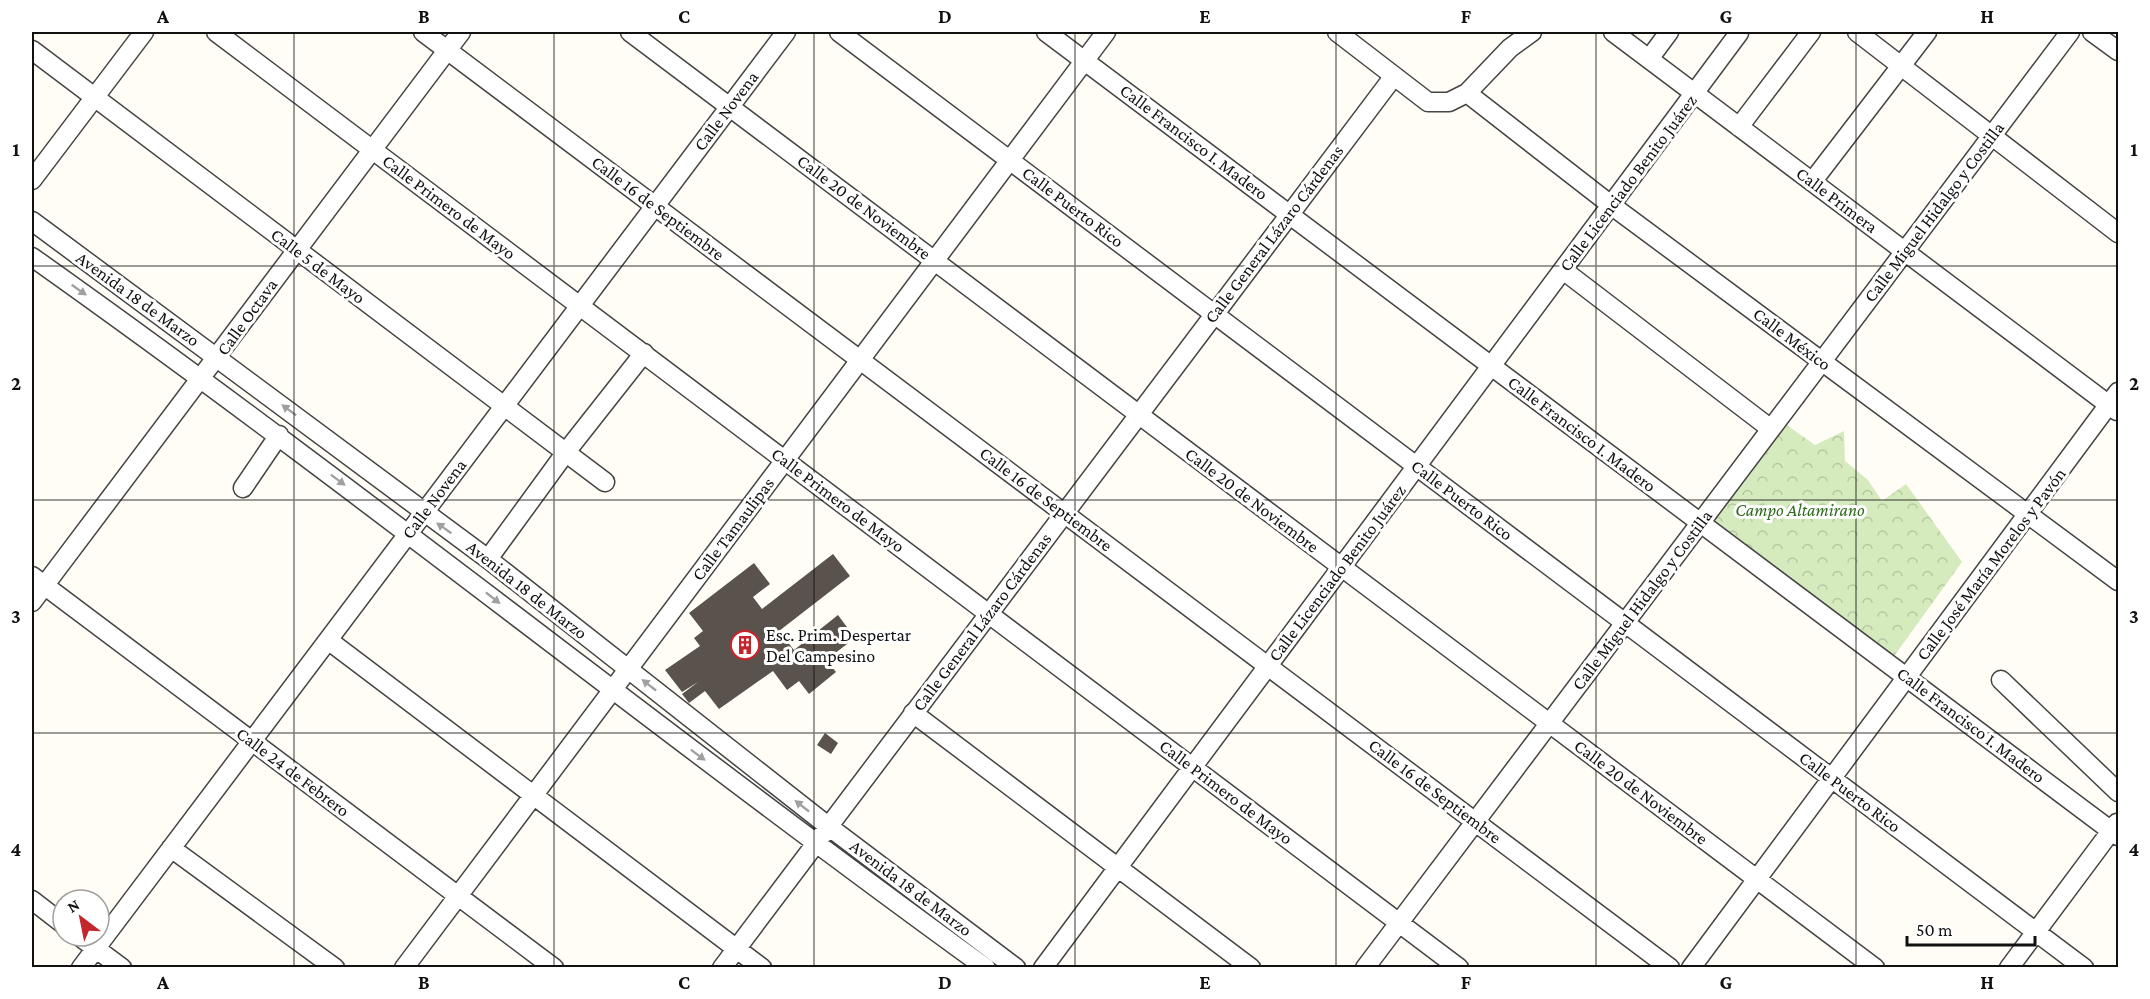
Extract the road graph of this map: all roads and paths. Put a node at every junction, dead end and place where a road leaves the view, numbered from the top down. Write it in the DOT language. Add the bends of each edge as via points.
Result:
graph roads {
  1 [pos="144,32"];
  2 [pos="216,32"];
  3 [pos="423,32"];
  4 [pos="461,32"];
  5 [pos="630,32"];
  6 [pos="786,32"];
  7 [pos="839,32"];
  8 [pos="1046,32"];
  9 [pos="1106,32"];
  10 [pos="1337,32"];
  11 [pos="1532,32"];
  12 [pos="1612,32"];
  13 [pos="1669,32"];
  14 [pos="1811,32"];
  15 [pos="1857,32"];
  16 [pos="1927,32"];
  17 [pos="2070,32"];
  18 [pos="2092,32"];
  19 [pos="1739,33"];
  20 [pos="32,50"];
  21 [pos="447,50"];
  22 [pos="2118,51"];
  23 [pos="1649,59"];
  24 [pos="1084,60"];
  25 [pos="1901,65"];
  26 [pos="1394,76"];
  27 [pos="1467,93"];
  28 [pos="1695,93"];
  29 [pos="94,98"];
  30 [pos="730,107"];
  31 [pos="1739,127"];
  32 [pos="1992,135"];
  33 [pos="372,149"];
  34 [pos="1010,160"];
  35 [pos="32,180"];
  36 [pos="1812,182"];
  37 [pos="1611,205"];
  38 [pos="655,206"];
  39 [pos="1289,214"];
  40 [pos="32,221"];
  41 [pos="2118,233"];
  42 [pos="297,250"];
  43 [pos="1904,251"];
  44 [pos="32,257"];
  45 [pos="934,261"];
  46 [pos="1563,270"];
  47 [pos="580,306"];
  48 [pos="1214,313"];
  49 [pos="644,353"];
  50 [pos="218,357"];
  51 [pos="860,359"];
  52 [pos="1822,361"];
  53 [pos="1492,366"];
  54 [pos="201,377"];
  55 [pos="2115,403"];
  56 [pos="504,406"];
  57 [pos="1138,414"];
  58 [pos="1771,429"];
  59 [pos="279,435"];
  60 [pos="566,452"];
  61 [pos="785,460"];
  62 [pos="1417,466"];
  63 [pos="605,482"];
  64 [pos="243,488"];
  65 [pos="423,512"];
  66 [pos="1064,513"];
  67 [pos="2028,514"];
  68 [pos="1700,522"];
  69 [pos="409,533"];
  70 [pos="488,559"];
  71 [pos="1342,567"];
  72 [pos="38,581"];
  73 [pos="2118,581"];
  74 [pos="32,602"];
  75 [pos="988,613"];
  76 [pos="1625,622"];
  77 [pos="328,640"];
  78 [pos="1268,666"];
  79 [pos="628,669"];
  80 [pos="1907,677"];
  81 [pos="2001,680"];
  82 [pos="612,690"];
  83 [pos="913,713"];
  84 [pos="1549,723"];
  85 [pos="252,741"];
  86 [pos="1193,767"];
  87 [pos="1832,778"];
  88 [pos="2118,792"];
  89 [pos="533,795"];
  90 [pos="1475,821"];
  91 [pos="828,826"];
  92 [pos="2116,829"];
  93 [pos="815,844"];
  94 [pos="171,848"];
  95 [pos="1118,867"];
  96 [pos="1757,879"];
  97 [pos="458,895"];
  98 [pos="32,900"];
  99 [pos="51,915"];
  100 [pos="1399,922"];
  101 [pos="111,928"];
  102 [pos="2036,931"];
  103 [pos="96,948"];
  104 [pos="736,948"];
  105 [pos="81,968"];
  106 [pos="122,968"];
  107 [pos="334,968"];
  108 [pos="404,968"];
  109 [pos="555,968"];
  110 [pos="722,968"];
  111 [pos="762,968"];
  112 [pos="986,968"];
  113 [pos="1016,968"];
  114 [pos="1043,968"];
  115 [pos="1251,968"];
  116 [pos="1365,968"];
  117 [pos="1459,968"];
  118 [pos="1670,968"];
  119 [pos="1691,968"];
  120 [pos="1875,968"];
  121 [pos="2009,968"];
  122 [pos="2084,968"];
  1 -- 29 [label="street"];
  2 -- 33 [label="street, Calle Primero de Mayo"];
  3 -- 21 [label="street, Calle 16 de Septiembre"];
  4 -- 21 [label="street, Calle Octava"];
  5 -- 30 [label="street, Calle 20 de Noviembre"];
  6 -- 30 [label="street, Calle Novena"];
  7 -- 34 [label="street, Calle Puerto Rico"];
  8 -- 24 [label="street, Calle Francisco I. Madero"];
  9 -- 24 [label="street, Calle Tamaulipas"];
  10 -- 26 [label="street"];
  11 -- 27 [label="street" via="1510,48"];
  12 -- 23 [label="street, Calle Primera"];
  13 -- 23 [label="street"];
  14 -- 31 [label="street"];
  15 -- 25 [label="street"];
  16 -- 25 [label="street"];
  17 -- 32 [label="street, Calle Miguel Hidalgo y Costilla"];
  18 -- 22 [label="street"];
  19 -- 28 [label="street, Calle Licenciado Benito Juárez"];
  20 -- 29 [label="street, Calle 5 de Mayo"];
  21 -- 33 [label="street, Calle Octava"];
  21 -- 38 [label="street, Calle 16 de Septiembre"];
  23 -- 28 [label="street, Calle Primera"];
  24 -- 34 [label="street, Calle Tamaulipas"];
  24 -- 39 [label="street, Calle Francisco I. Madero"];
  25 -- 32 [label="street"];
  25 -- 36 [label="street"];
  26 -- 27 [label="street" via="1428,102 1449,102"];
  26 -- 39 [label="street, Calle General Lázaro Cárdenas"];
  27 -- 37 [label="street, Calle México"];
  28 -- 31 [label="street, Calle Primera"];
  28 -- 37 [label="street, Calle Licenciado Benito Juárez"];
  29 -- 35 [label="street"];
  29 -- 42 [label="street, Calle 5 de Mayo"];
  30 -- 38 [label="street, Calle Novena"];
  30 -- 45 [label="street, Calle 20 de Noviembre"];
  31 -- 36 [label="street, Calle Primera"];
  32 -- 41 [label="street"];
  32 -- 43 [label="street, Calle Miguel Hidalgo y Costilla"];
  33 -- 42 [label="street, Calle Octava"];
  33 -- 47 [label="street, Calle Primero de Mayo"];
  34 -- 45 [label="street, Calle Tamaulipas"];
  34 -- 48 [label="street, Calle Puerto Rico"];
  36 -- 43 [label="street, Calle Primera"];
  37 -- 46 [label="street, Calle Licenciado Benito Juárez"];
  37 -- 52 [label="street, Calle México"];
  38 -- 47 [label="street, Calle Novena"];
  38 -- 51 [label="street, Calle 16 de Septiembre"];
  39 -- 48 [label="street, Calle General Lázaro Cárdenas"];
  39 -- 53 [label="street, Calle Francisco I. Madero"];
  40 -- 50 [label="street, Avenida 18 de Marzo"];
  42 -- 50 [label="street, Calle Octava"];
  42 -- 56 [label="street, Calle 5 de Mayo"];
  43 -- 52 [label="street, Calle Miguel Hidalgo y Costilla"];
  43 -- 55 [label="street, Calle Primera"];
  44 -- 54 [label="street, Avenida 18 de Marzo, one-way"];
  45 -- 51 [label="street, Calle Tamaulipas"];
  45 -- 57 [label="street, Calle 20 de Noviembre"];
  46 -- 53 [label="street, Calle Licenciado Benito Juárez"];
  46 -- 58 [label="street"];
  47 -- 49 [label="street, Calle Primero de Mayo"];
  47 -- 56 [label="street, Calle Novena"];
  48 -- 57 [label="street, Calle General Lázaro Cárdenas"];
  48 -- 62 [label="street, Calle Puerto Rico"];
  49 -- 60 [label="street"];
  49 -- 61 [label="street, Calle Primero de Mayo"];
  50 -- 54 [label="street, Calle Octava"];
  65 -- 50 [label="street, Avenida 18 de Marzo, one-way"];
  51 -- 61 [label="street, Calle Tamaulipas"];
  51 -- 66 [label="street, Calle 16 de Septiembre"];
  52 -- 58 [label="street, Calle Miguel Hidalgo y Costilla"];
  52 -- 67 [label="street, Calle México"];
  53 -- 62 [label="street, Calle Licenciado Benito Juárez"];
  53 -- 68 [label="street, Calle Francisco I. Madero"];
  54 -- 59 [label="street, Avenida 18 de Marzo"];
  54 -- 72 [label="street, Calle Octava"];
  55 -- 67 [label="street, Calle José María Morelos y Pavón"];
  56 -- 60 [label="street, Calle 5 de Mayo"];
  56 -- 65 [label="street, Calle Novena"];
  57 -- 66 [label="street, Calle General Lázaro Cárdenas"];
  57 -- 71 [label="street, Calle 20 de Noviembre"];
  58 -- 68 [label="street, Calle Miguel Hidalgo y Costilla"];
  59 -- 64 [label="street"];
  59 -- 69 [label="street, Avenida 18 de Marzo, one-way"];
  60 -- 63 [label="street, Calle 5 de Mayo"];
  60 -- 70 [label="street"];
  61 -- 75 [label="street, Calle Primero de Mayo"];
  61 -- 79 [label="street, Calle Tamaulipas"];
  62 -- 71 [label="street, Calle Licenciado Benito Juárez"];
  62 -- 76 [label="street, Calle Puerto Rico"];
  65 -- 69 [label="street, Calle Novena"];
  70 -- 65 [label="street, Avenida 18 de Marzo, one-way"];
  66 -- 75 [label="street, Calle General Lázaro Cárdenas"];
  66 -- 78 [label="street, Calle 16 de Septiembre"];
  67 -- 73 [label="street, Calle México"];
  67 -- 80 [label="street, Calle José María Morelos y Pavón"];
  68 -- 76 [label="street, Calle Miguel Hidalgo y Costilla"];
  68 -- 80 [label="street, Calle Francisco I. Madero"];
  69 -- 77 [label="street, Calle Novena"];
  69 -- 82 [label="street, Avenida 18 de Marzo, one-way"];
  70 -- 79 [label="street, Avenida 18 de Marzo"];
  71 -- 78 [label="street, Calle Licenciado Benito Juárez"];
  71 -- 84 [label="street, Calle 20 de Noviembre"];
  72 -- 74 [label="street, Calle Octava"];
  72 -- 85 [label="street, Calle 24 de Febrero"];
  75 -- 83 [label="street, Calle General Lázaro Cárdenas"];
  75 -- 86 [label="street, Calle Primero de Mayo"];
  76 -- 84 [label="street, Calle Miguel Hidalgo y Costilla"];
  76 -- 87 [label="street, Calle Puerto Rico"];
  77 -- 85 [label="street, Calle Novena"];
  77 -- 89 [label="street"];
  78 -- 86 [label="street, Calle Licenciado Benito Juárez"];
  78 -- 90 [label="street, Calle 16 de Septiembre"];
  79 -- 82 [label="street, Calle Tamaulipas"];
  91 -- 79 [label="street, Avenida 18 de Marzo, one-way"];
  80 -- 87 [label="street, Calle José María Morelos y Pavón"];
  80 -- 92 [label="street, Calle Francisco I. Madero"];
  81 -- 88 [label="street"];
  82 -- 89 [label="street, Calle Tamaulipas"];
  82 -- 93 [label="street, Avenida 18 de Marzo, one-way"];
  83 -- 91 [label="street, Calle General Lázaro Cárdenas"];
  83 -- 95 [label="street"];
  84 -- 90 [label="street, Calle Miguel Hidalgo y Costilla"];
  84 -- 96 [label="street, Calle 20 de Noviembre"];
  85 -- 94 [label="street, Calle Novena"];
  85 -- 97 [label="street, Calle 24 de Febrero"];
  86 -- 95 [label="street, Calle Licenciado Benito Juárez"];
  86 -- 100 [label="street, Calle Primero de Mayo"];
  87 -- 96 [label="street, Calle José María Morelos y Pavón"];
  87 -- 102 [label="street, Calle Puerto Rico"];
  89 -- 97 [label="street, Calle Tamaulipas"];
  89 -- 104 [label="street"];
  90 -- 100 [label="street, Calle Miguel Hidalgo y Costilla"];
  90 -- 118 [label="street, Calle 16 de Septiembre"];
  91 -- 93 [label="street, Calle General Lázaro Cárdenas"];
  91 -- 113 [label="street, Avenida 18 de Marzo"];
  92 -- 102 [label="street"];
  93 -- 104 [label="street, Calle General Lázaro Cárdenas"];
  93 -- 112 [label="street, Avenida 18 de Marzo"];
  94 -- 101 [label="street, Calle Novena"];
  94 -- 107 [label="street"];
  95 -- 114 [label="street, Calle Licenciado Benito Juárez"];
  95 -- 115 [label="street"];
  96 -- 119 [label="street, Calle José María Morelos y Pavón"];
  96 -- 120 [label="street, Calle 20 de Noviembre"];
  97 -- 108 [label="street, Calle Tamaulipas"];
  97 -- 109 [label="street, Calle 24 de Febrero"];
  98 -- 99 [label="street"];
  100 -- 116 [label="street, Calle Miguel Hidalgo y Costilla"];
  100 -- 117 [label="street, Calle Primero de Mayo"];
  102 -- 121 [label="street"];
  102 -- 122 [label="street, Calle Puerto Rico"];
  103 -- 105 [label="street, Calle Novena"];
  103 -- 106 [label="street"];
  104 -- 110 [label="street, Calle General Lázaro Cárdenas"];
  104 -- 111 [label="street"];
}
